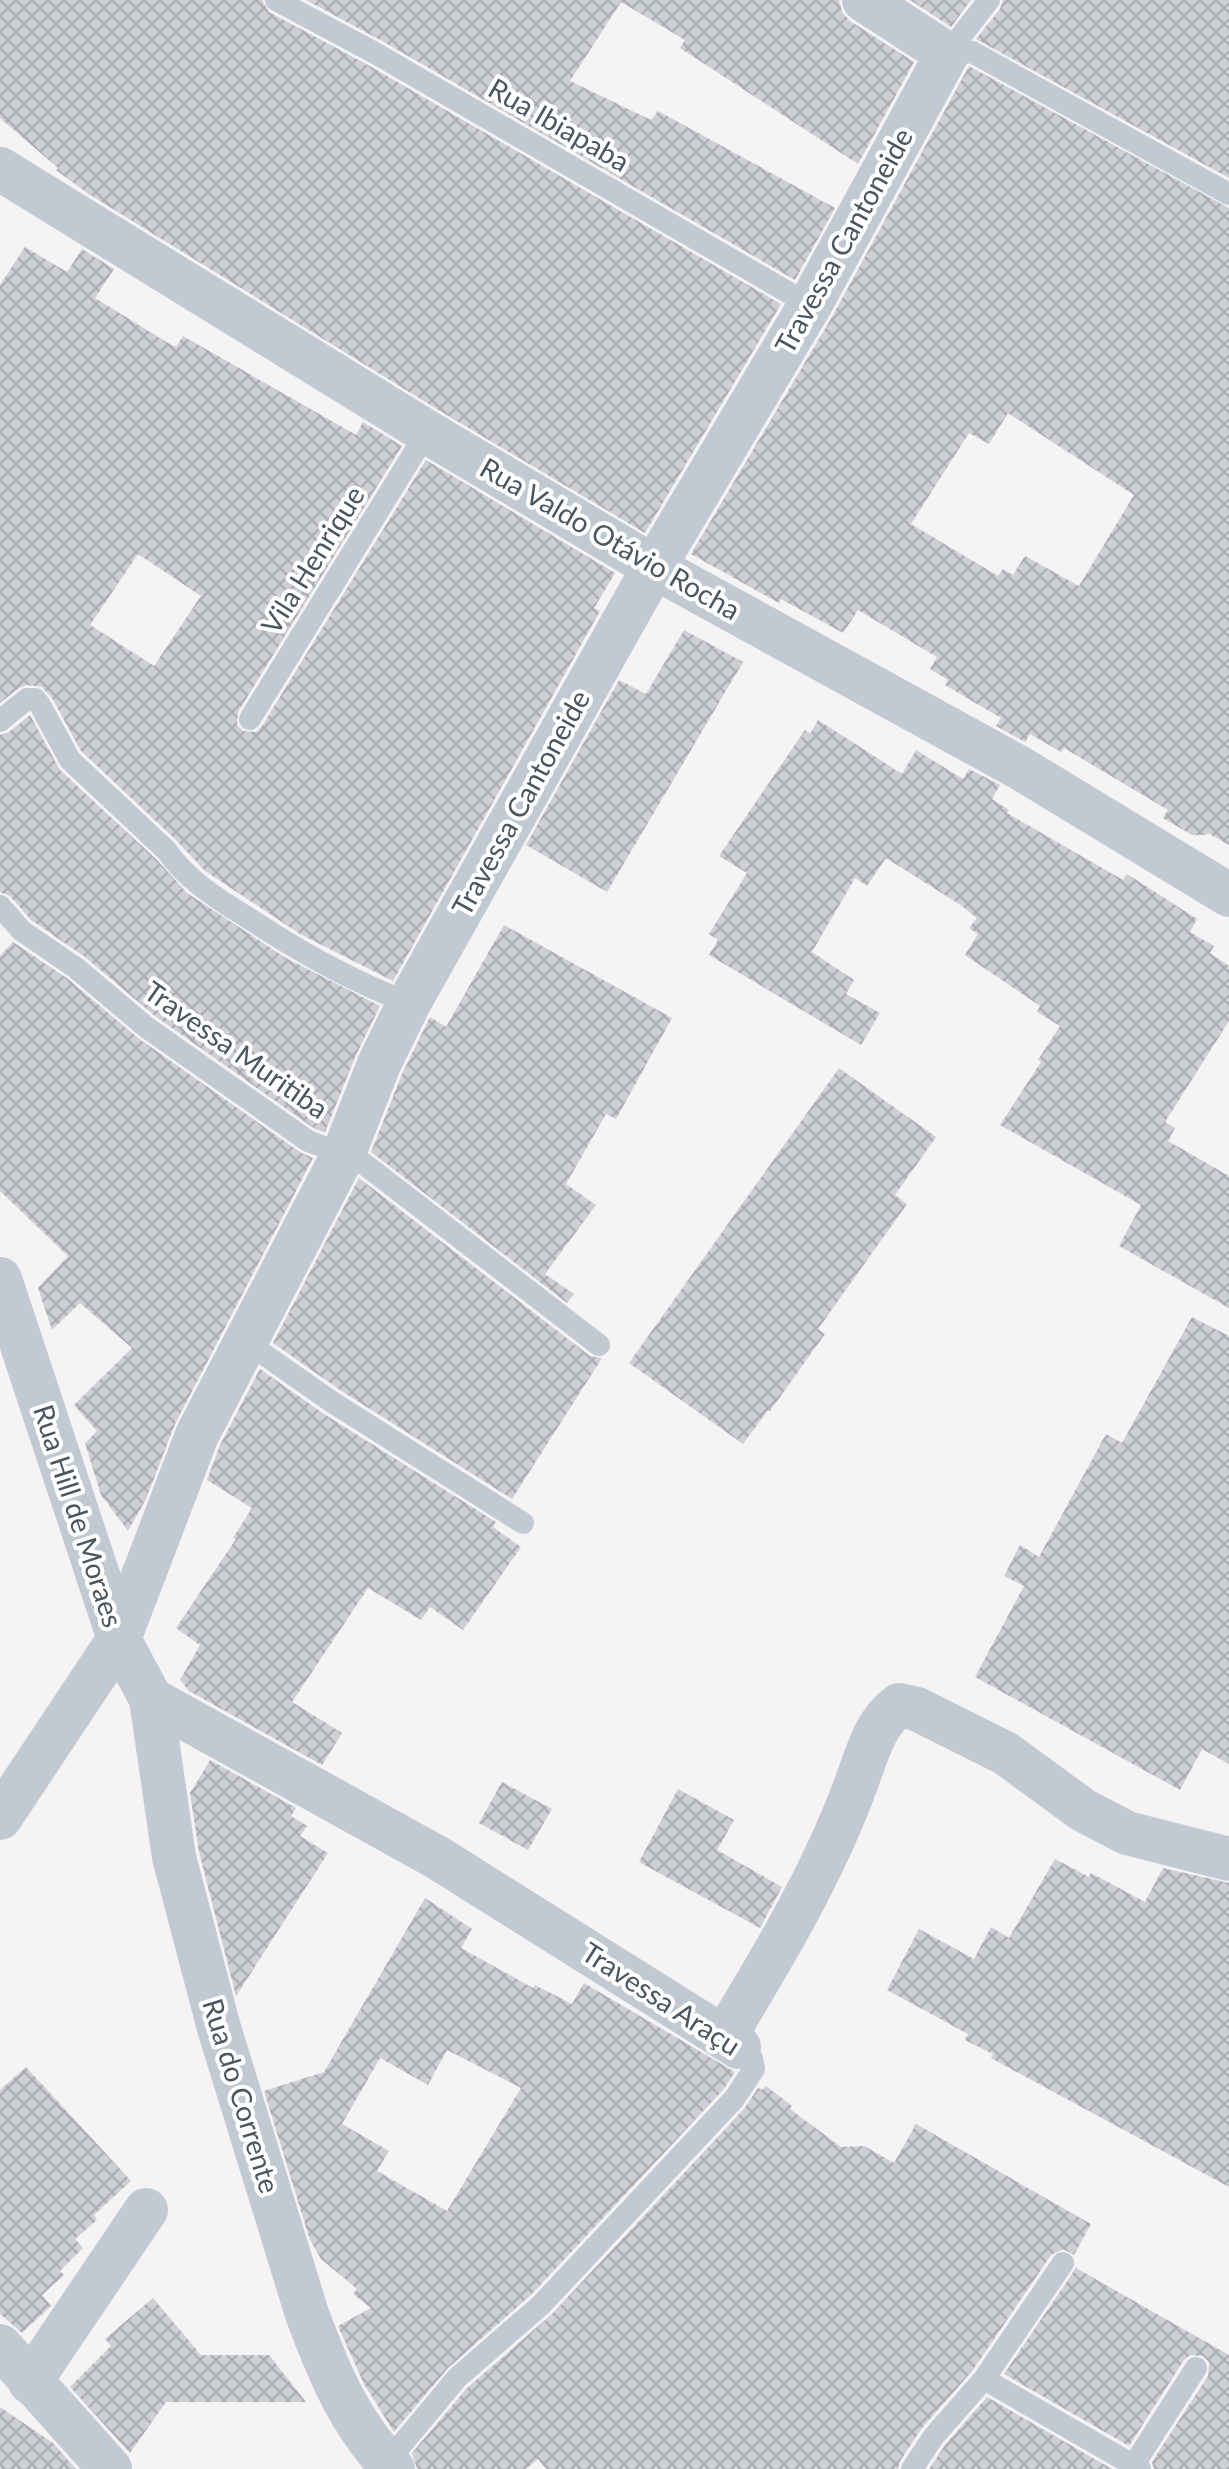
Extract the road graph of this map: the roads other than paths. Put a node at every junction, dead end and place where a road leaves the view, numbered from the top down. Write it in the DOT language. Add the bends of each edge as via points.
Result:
graph roads {
  1 [pos="276,0"];
  2 [pos="864,0"];
  3 [pos="989,0"];
  4 [pos="947,54"];
  5 [pos="0,169"];
  6 [pos="1229,194"];
  7 [pos="810,305"];
  8 [pos="427,432"];
  9 [pos="654,567"];
  10 [pos="250,719"];
  11 [pos="0,721"];
  12 [pos="1229,895"];
  13 [pos="0,906"];
  14 [pos="409,1003"];
  15 [pos="344,1153"];
  16 [pos="0,1279"];
  17 [pos="245,1341"];
  18 [pos="599,1345"];
  19 [pos="523,1523"];
  20 [pos="119,1639"];
  21 [pos="151,1699"];
  22 [pos="8,1791"];
  23 [pos="1229,1859"];
  24 [pos="731,2042"];
  25 [pos="146,2210"];
  26 [pos="1063,2263"];
  27 [pos="0,2346"];
  28 [pos="1196,2368"];
  29 [pos="984,2379"];
  30 [pos="30,2382"];
  31 [pos="390,2465"];
  32 [pos="1135,2468"];
  33 [pos="110,2469"];
  34 [pos="912,2469"];
  1 -- 7 [label="lane, Rua Ibiapaba"];
  2 -- 4 [label="street"];
  3 -- 4 [label="lane, Travessa Cantoneide"];
  4 -- 6 [label="lane" via="972,52"];
  4 -- 7 [label="street, Travessa Cantoneide"];
  5 -- 8 [label="street, Rua Valdo Otávio Rocha"];
  7 -- 9 [label="street, Travessa Cantoneide"];
  8 -- 9 [label="street, Rua Valdo Otávio Rocha"];
  8 -- 10 [label="lane, Vila Henrique"];
  9 -- 12 [label="street, Rua Valdo Otávio Rocha" via="1020,768"];
  9 -- 14 [label="street, Travessa Cantoneide"];
  11 -- 14 [label="lane" via="27,699 35,699 70,760 214,897 295,949"];
  13 -- 15 [label="lane, Travessa Muritiba" via="22,931 146,1027 308,1141"];
  14 -- 15 [label="street, Travessa Cantoneide"];
  15 -- 17 [label="street, Travessa Cantoneide"];
  15 -- 18 [label="lane, Travessa Muritiba"];
  16 -- 20 [label="street, Rua Hill de Moraes"];
  17 -- 19 [label="lane"];
  17 -- 20 [label="street, Travessa Cantoneide" via="197,1435"];
  20 -- 21 [label="street"];
  20 -- 22 [label="street, Rua Hill de Moraes"];
  21 -- 24 [label="street, Travessa Araçu" via="438,1858"];
  21 -- 31 [label="street, Rua do Corrente" via="174,1857 219,2028 307,2314 354,2421"];
  23 -- 24 [label="street" via="1127,1833 1083,1810 1005,1753 899,1705 874,1736 834,1842"];
  24 -- 31 [label="lane, Travessa Araçu" via="752,2058 754,2069 734,2099 541,2305 457,2378"];
  25 -- 30 [label="street"];
  26 -- 29 [label="lane"];
  27 -- 30 [label="street"];
  28 -- 32 [label="lane"];
  29 -- 32 [label="lane"];
  29 -- 34 [label="lane"];
  30 -- 33 [label="street"];
}
